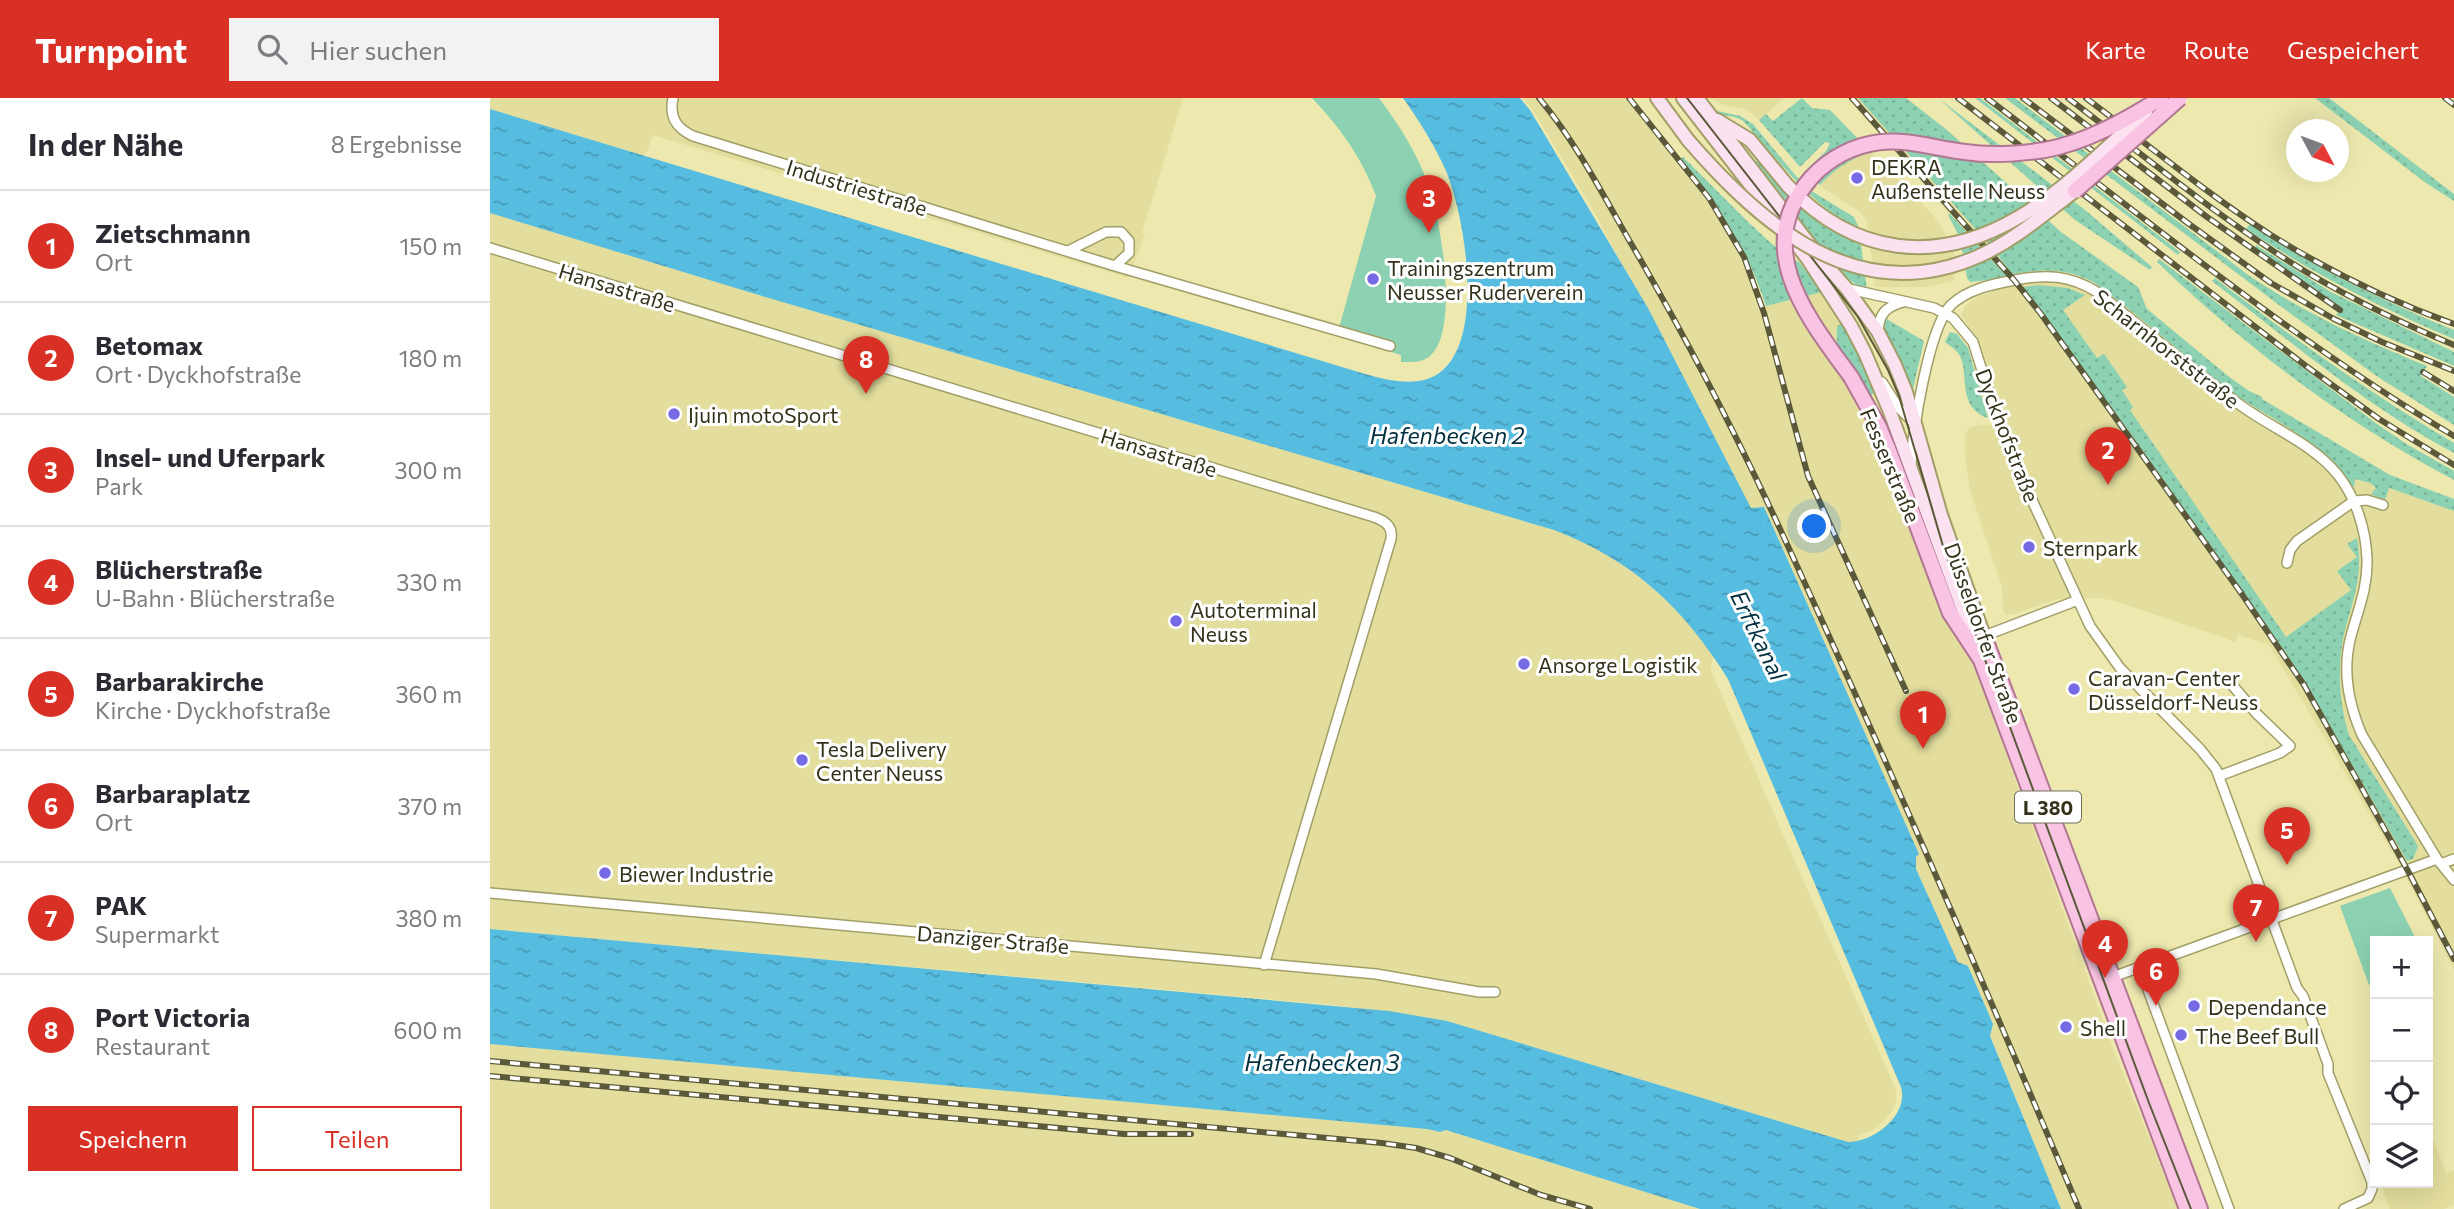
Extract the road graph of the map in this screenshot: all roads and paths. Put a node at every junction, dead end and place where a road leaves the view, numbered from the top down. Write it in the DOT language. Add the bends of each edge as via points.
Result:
graph roads {
  1 [pos="673,98"];
  2 [pos="1657,98"];
  3 [pos="1683,98"];
  4 [pos="1697,98"];
  5 [pos="2161,98"];
  6 [pos="2180,98"];
  7 [pos="2075,191"];
  8 [pos="490,248"];
  9 [pos="1068,251"];
  10 [pos="1115,266"];
  11 [pos="1847,289"];
  12 [pos="1906,301"];
  13 [pos="1949,315"];
  14 [pos="1878,332"];
  15 [pos="1390,346"];
  16 [pos="1865,353"];
  17 [pos="1915,424"];
  18 [pos="1911,469"];
  19 [pos="2354,501"];
  20 [pos="2383,505"];
  21 [pos="2287,563"];
  22 [pos="2078,600"];
  23 [pos="1984,635"];
  24 [pos="1981,660"];
  25 [pos="2233,685"];
  26 [pos="2219,776"];
  27 [pos="2454,859"];
  28 [pos="2439,862"];
  29 [pos="2454,880"];
  30 [pos="490,893"];
  31 [pos="2272,920"];
  32 [pos="1264,965"];
  33 [pos="2140,968"];
  34 [pos="2106,980"];
  35 [pos="1495,992"];
  36 [pos="2361,1206"];
  37 [pos="2187,1209"];
  38 [pos="2200,1209"];
  39 [pos="2229,1209"];
  40 [pos="2344,1209"];
  1 -- 9 [label="street, Industriestraße" via="677,127 693,136"];
  2 -- 7 [label="main road, bridge" via="1688,140 1745,201 1780,230 1847,264 1880,271 1931,270 1978,257 2014,237"];
  3 -- 16 [label="main road, Düsseldorfer Straße / L 380" via="1807,258"];
  4 -- 5 [label="main road, Fesserstraße, bridge" via="1717,120 1750,141 1819,215 1860,237 1916,248 1960,243 2034,208"];
  4 -- 11 [label="main road, Düsseldorfer Straße / L 380"];
  5 -- 24 [label="main road, Fesserstraße, bridge" via="2099,133 2045,150 1982,154 1898,142 1863,146 1819,170 1801,191 1788,223 1785,240 1794,291 1879,427 1950,613"];
  6 -- 7 [label="main road, bridge"];
  8 -- 32 [label="street, Hansastraße" via="1386,523 1391,539"];
  9 -- 10 [label="street, Industriestraße"];
  9 -- 10 [label="street" via="1106,232 1121,232 1129,241 1129,253"];
  10 -- 15 [label="street, Industriestraße"];
  11 -- 12 [label="street"];
  11 -- 14 [label="main road, Düsseldorfer Straße / L 380"];
  12 -- 13 [label="street"];
  12 -- 14 [label="street" via="1883,312"];
  13 -- 17 [label="street" via="1935,331"];
  13 -- 19 [label="street, Scharnhorststraße" via="1964,295 1991,285 2051,275 2073,279 2244,408 2321,457"];
  13 -- 22 [label="street, Dyckhofstraße" via="1973,342 2014,461"];
  14 -- 17 [label="main road, Düsseldorfer Straße / L 380"];
  16 -- 17 [label="street" via="1898,407"];
  16 -- 18 [label="main road, Düsseldorfer Straße / L 380"];
  17 -- 18 [label="street"];
  17 -- 23 [label="main road, Düsseldorfer Straße / L 380" via="1941,515"];
  18 -- 24 [label="main road, Düsseldorfer Straße / L 380"];
  19 -- 20 [label="street"];
  19 -- 21 [label="street" via="2297,541"];
  19 -- 28 [label="street, Scharnhorststraße" via="2365,540 2367,576 2347,658 2348,696 2361,735"];
  22 -- 23 [label="street"];
  22 -- 26 [label="street, Dyckhofstraße" via="2112,657 2200,749"];
  23 -- 34 [label="main road, Düsseldorfer Straße / L 380"];
  24 -- 34 [label="main road, Düsseldorfer Straße / L 380"];
  25 -- 26 [label="street" via="2290,746"];
  26 -- 31 [label="street, Dyckhofstraße"];
  27 -- 28 [label="street"];
  28 -- 29 [label="street, Scharnhorststraße"];
  28 -- 31 [label="street"];
  30 -- 32 [label="street, Danziger Straße"];
  31 -- 33 [label="street"];
  31 -- 36 [label="street, Dyckhofstraße" via="2371,1182 2370,1195"];
  32 -- 35 [label="street, Danziger Straße" via="1376,974"];
  33 -- 34 [label="street"];
  33 -- 39 [label="street"];
  34 -- 37 [label="main road, Düsseldorfer Straße / L 380"];
  34 -- 38 [label="main road, Düsseldorfer Straße / L 380"];
  36 -- 40 [label="street"];
}
